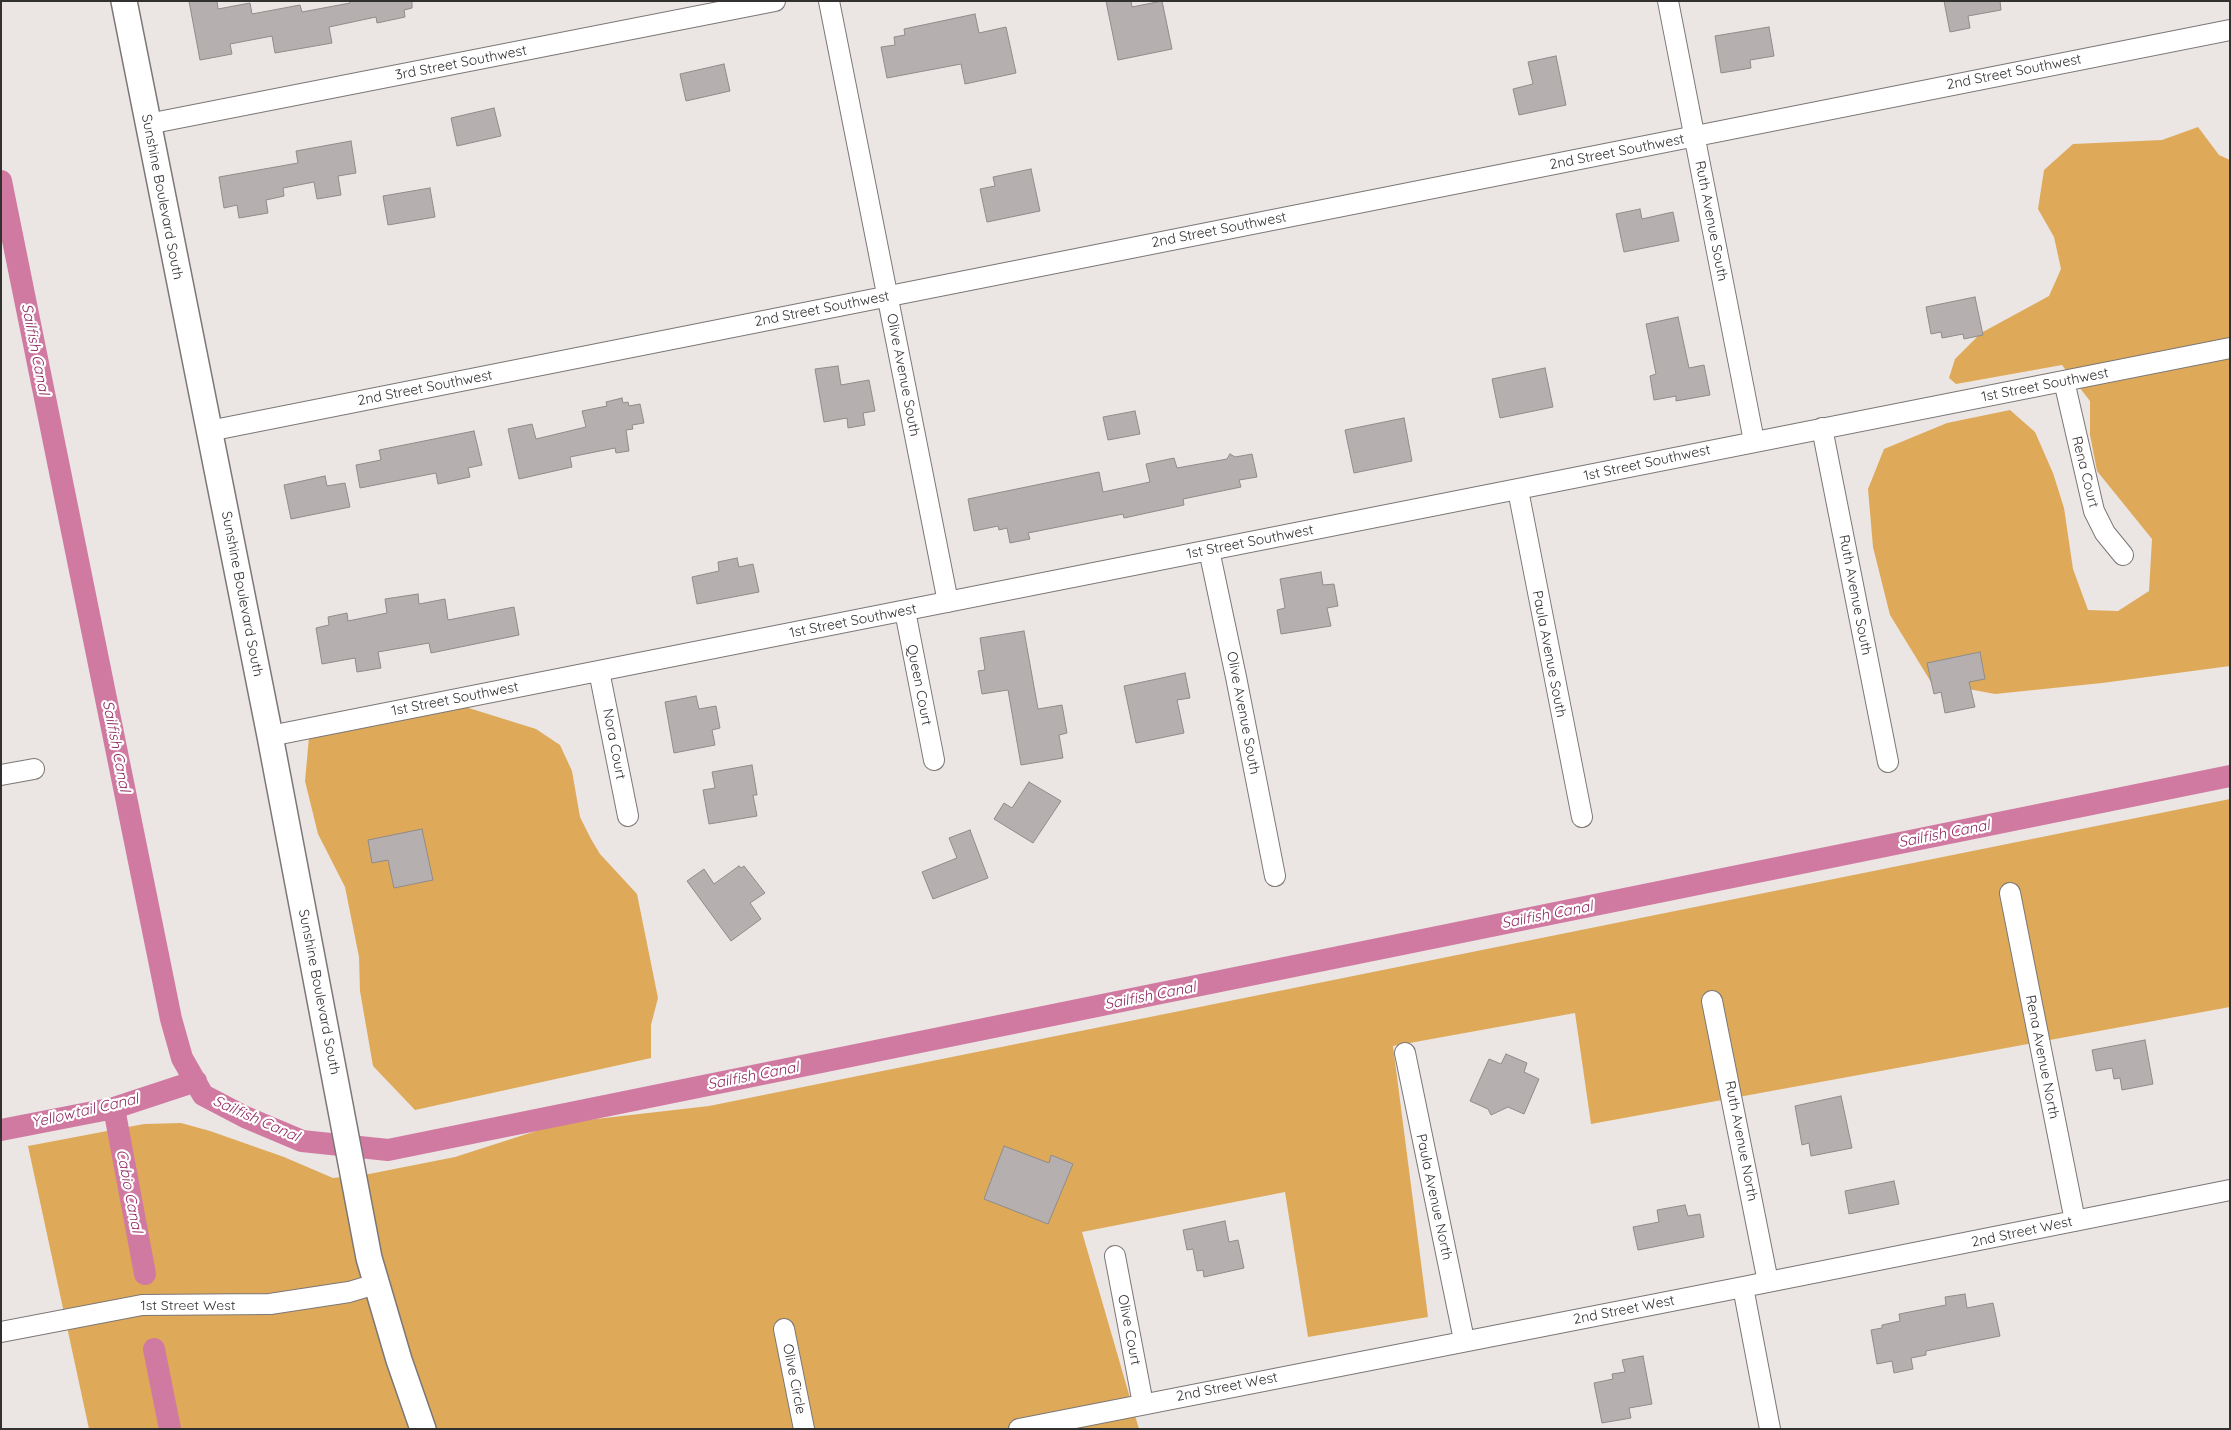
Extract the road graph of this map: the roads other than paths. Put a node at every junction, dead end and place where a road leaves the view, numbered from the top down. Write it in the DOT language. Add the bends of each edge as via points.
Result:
graph roads {
  1 [pos="124,1"];
  2 [pos="775,1"];
  3 [pos="829,1"];
  4 [pos="1668,1"];
  5 [pos="2230,30"];
  6 [pos="148,124"];
  7 [pos="1695,137"];
  8 [pos="888,296"];
  9 [pos="2230,348"];
  10 [pos="2064,381"];
  11 [pos="1822,428"];
  12 [pos="208,431"];
  13 [pos="1754,441"];
  14 [pos="1518,490"];
  15 [pos="1209,550"];
  16 [pos="2123,555"];
  17 [pos="948,602"];
  18 [pos="904,610"];
  19 [pos="600,671"];
  20 [pos="270,736"];
  21 [pos="934,760"];
  22 [pos="1888,762"];
  23 [pos="34,769"];
  24 [pos="1,776"];
  25 [pos="628,816"];
  26 [pos="1582,817"];
  27 [pos="1275,876"];
  28 [pos="2010,893"];
  29 [pos="1712,1000"];
  30 [pos="1405,1053"];
  31 [pos="2230,1190"];
  32 [pos="2075,1220"];
  33 [pos="1115,1256"];
  34 [pos="1768,1282"];
  35 [pos="376,1284"];
  36 [pos="1743,1288"];
  37 [pos="784,1330"];
  38 [pos="1,1332"];
  39 [pos="1464,1340"];
  40 [pos="1143,1404"];
  41 [pos="423,1429"];
  42 [pos="804,1429"];
  43 [pos="1018,1429"];
  44 [pos="1770,1429"];
  1 -- 6 [label="street, Sunshine Boulevard South"];
  2 -- 6 [label="street, 3rd Street Southwest"];
  3 -- 8 [label="street, Olive Avenue South"];
  4 -- 7 [label="street, Ruth Avenue South"];
  5 -- 7 [label="street, 2nd Street Southwest"];
  6 -- 12 [label="street, Sunshine Boulevard South"];
  7 -- 8 [label="street, 2nd Street Southwest"];
  7 -- 13 [label="street, Ruth Avenue South"];
  8 -- 12 [label="street, 2nd Street Southwest"];
  8 -- 17 [label="street, Olive Avenue South"];
  9 -- 10 [label="street, 1st Street Southwest"];
  10 -- 11 [label="street, 1st Street Southwest"];
  10 -- 16 [label="street, Rena Court" via="2094,511 2105,533"];
  11 -- 13 [label="street, 1st Street Southwest"];
  11 -- 22 [label="street, Ruth Avenue South"];
  12 -- 20 [label="street, Sunshine Boulevard South"];
  13 -- 14 [label="street, 1st Street Southwest"];
  14 -- 15 [label="street, 1st Street Southwest"];
  14 -- 26 [label="street, Paula Avenue South"];
  15 -- 17 [label="street, 1st Street Southwest"];
  15 -- 27 [label="street, Olive Avenue South"];
  17 -- 18 [label="street, 1st Street Southwest"];
  18 -- 19 [label="street, 1st Street Southwest"];
  18 -- 21 [label="street, Queen Court"];
  19 -- 20 [label="street, 1st Street Southwest"];
  19 -- 25 [label="street, Nora Court"];
  20 -- 35 [label="street, Sunshine Boulevard South"];
  23 -- 24 [label="street"];
  28 -- 32 [label="street, Rena Avenue North"];
  29 -- 34 [label="street, Ruth Avenue North"];
  30 -- 39 [label="street, Paula Avenue North"];
  31 -- 32 [label="street, 2nd Street West"];
  32 -- 34 [label="street, 2nd Street West"];
  33 -- 40 [label="street, Olive Court"];
  34 -- 36 [label="street, 2nd Street West"];
  35 -- 38 [label="street, 1st Street West" via="354,1291 270,1304 142,1305"];
  35 -- 41 [label="street, Sunshine Boulevard South"];
  36 -- 39 [label="street, 2nd Street West"];
  36 -- 44 [label="street"];
  37 -- 42 [label="street, Olive Circle"];
  39 -- 40 [label="street, 2nd Street West"];
  40 -- 43 [label="street, 2nd Street West"];
}
